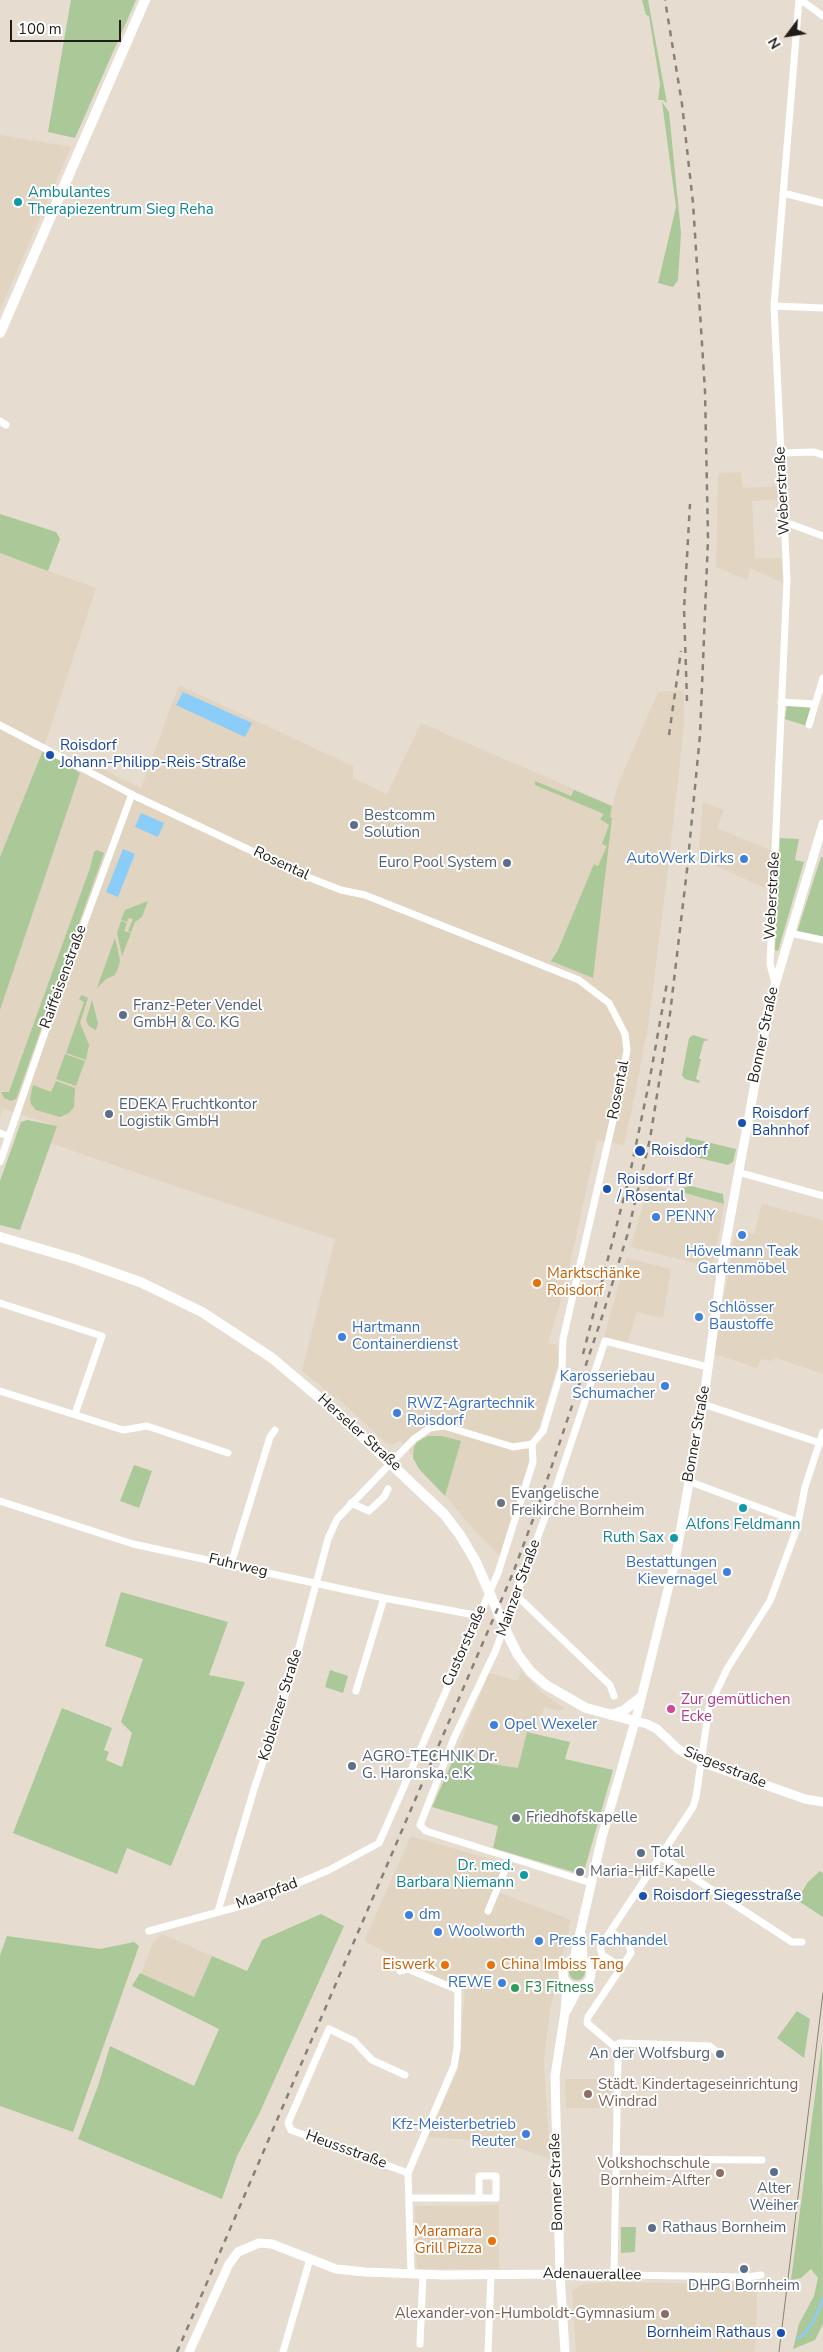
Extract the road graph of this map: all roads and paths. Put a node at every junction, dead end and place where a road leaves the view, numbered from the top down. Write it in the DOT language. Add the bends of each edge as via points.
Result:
graph roads {
  1 [pos="145,0"];
  2 [pos="800,0"];
  3 [pos="823,16"];
  4 [pos="783,194"];
  5 [pos="823,203"];
  6 [pos="774,306"];
  7 [pos="823,308"];
  8 [pos="0,333"];
  9 [pos="780,453"];
  10 [pos="823,455"];
  11 [pos="785,522"];
  12 [pos="823,536"];
  13 [pos="823,678"];
  14 [pos="782,702"];
  15 [pos="815,704"];
  16 [pos="0,725"];
  17 [pos="809,725"];
  18 [pos="132,794"];
  19 [pos="823,824"];
  20 [pos="790,933"];
  21 [pos="823,940"];
  22 [pos="775,983"];
  23 [pos="0,1133"];
  24 [pos="8,1136"];
  25 [pos="0,1162"];
  26 [pos="738,1172"];
  27 [pos="823,1196"];
  28 [pos="0,1237"];
  29 [pos="0,1303"];
  30 [pos="708,1368"];
  31 [pos="0,1392"];
  32 [pos="703,1404"];
  33 [pos="75,1414"];
  34 [pos="275,1430"];
  35 [pos="823,1432"];
  36 [pos="820,1442"];
  37 [pos="532,1444"];
  38 [pos="228,1453"];
  39 [pos="390,1462"];
  40 [pos="688,1481"];
  41 [pos="388,1488"];
  42 [pos="0,1501"];
  43 [pos="351,1503"];
  44 [pos="798,1522"];
  45 [pos="231,1564"];
  46 [pos="316,1584"];
  47 [pos="516,1595"];
  48 [pos="384,1598"];
  49 [pos="481,1612"];
  50 [pos="356,1691"];
  51 [pos="614,1696"];
  52 [pos="640,1698"];
  53 [pos="610,1715"];
  54 [pos="635,1721"];
  55 [pos="701,1762"];
  56 [pos="823,1802"];
  57 [pos="379,1843"];
  58 [pos="660,1856"];
  59 [pos="510,1858"];
  60 [pos="591,1884"];
  61 [pos="218,1911"];
  62 [pos="488,1911"];
  63 [pos="149,1931"];
  64 [pos="611,1932"];
  65 [pos="802,1942"];
  66 [pos="578,1960"];
  67 [pos="622,1967"];
  68 [pos="400,1971"];
  69 [pos="567,1984"];
  70 [pos="579,1987"];
  71 [pos="565,2012"];
  72 [pos="614,2046"];
  73 [pos="719,2054"];
  74 [pos="405,2075"];
  75 [pos="615,2159"];
  76 [pos="762,2160"];
  77 [pos="408,2173"];
  78 [pos="479,2197"];
  79 [pos="410,2198"];
  80 [pos="310,2259"];
  81 [pos="410,2273"];
  82 [pos="423,2274"];
  83 [pos="560,2274"];
  84 [pos="491,2275"];
  85 [pos="614,2275"];
  86 [pos="761,2275"];
  87 [pos="420,2344"];
  88 [pos="190,2352"];
  89 [pos="283,2352"];
  90 [pos="488,2352"];
  91 [pos="565,2352"];
  1 -- 8 [label="main road"];
  2 -- 3 [label="street"];
  2 -- 4 [label="street, Weberstraße"];
  4 -- 5 [label="street"];
  4 -- 6 [label="street, Weberstraße"];
  6 -- 7 [label="street"];
  6 -- 9 [label="street, Weberstraße"];
  9 -- 10 [label="street" via="814,452"];
  9 -- 11 [label="street, Weberstraße"];
  11 -- 12 [label="street"];
  11 -- 14 [label="street, Weberstraße" via="787,580"];
  13 -- 15 [label="street"];
  14 -- 15 [label="street"];
  14 -- 22 [label="street, Weberstraße" via="770,964"];
  15 -- 17 [label="street"];
  16 -- 18 [label="street, Rosental"];
  18 -- 24 [label="street, Raiffeisenstraße"];
  18 -- 37 [label="street, Rosental" via="313,879 365,895 579,980 609,1003 624,1034 626,1062 563,1339 562,1368 544,1430"];
  19 -- 20 [label="street, Bonner Straße"];
  20 -- 21 [label="street"];
  20 -- 22 [label="street, Bonner Straße"];
  22 -- 26 [label="street, Bonner Straße"];
  23 -- 24 [label="street"];
  24 -- 25 [label="street, Raiffeisenstraße"];
  26 -- 27 [label="street"];
  26 -- 30 [label="street, Bonner Straße"];
  28 -- 39 [label="main road, Herseler Straße" via="123,1275 202,1312 272,1358"];
  29 -- 33 [label="street" via="102,1336"];
  30 -- 32 [label="street, Bonner Straße"];
  30 -- 47 [label="street, Mainzer Straße" via="605,1341"];
  31 -- 33 [label="street"];
  32 -- 36 [label="street"];
  32 -- 40 [label="street, Bonner Straße"];
  33 -- 38 [label="street" via="123,1430 147,1426"];
  34 -- 45 [label="street" via="270,1437"];
  35 -- 36 [label="street"];
  36 -- 44 [label="street" via="805,1487"];
  37 -- 39 [label="street" via="513,1447 436,1426 414,1439"];
  37 -- 49 [label="street, Custorstraße" via="533,1462"];
  39 -- 43 [label="street, Koblenzer Straße"];
  39 -- 53 [label="main road, Herseler Straße" via="444,1514 460,1535 518,1655 531,1672 564,1697"];
  40 -- 44 [label="street"];
  40 -- 52 [label="street, Bonner Straße" via="675,1561"];
  41 -- 43 [label="street" via="384,1497 369,1511"];
  42 -- 45 [label="street, Fuhrweg" via="133,1544"];
  43 -- 46 [label="street, Koblenzer Straße" via="337,1519 328,1539"];
  44 -- 55 [label="street" via="770,1601 716,1689 709,1707"];
  45 -- 46 [label="street, Fuhrweg"];
  46 -- 48 [label="street, Fuhrweg"];
  46 -- 61 [label="street, Koblenzer Straße" via="290,1681"];
  47 -- 51 [label="street" via="610,1684"];
  47 -- 59 [label="street, Mainzer Straße" via="500,1640 421,1820 421,1829"];
  48 -- 49 [label="street, Fuhrweg"];
  48 -- 50 [label="street"];
  49 -- 57 [label="street, Custorstraße"];
  52 -- 53 [label="main road" via="623,1711"];
  52 -- 54 [label="street, Bonner Straße"];
  53 -- 54 [label="main road, Herseler Straße"];
  54 -- 55 [label="street, Siegesstraße" via="657,1729 682,1752"];
  54 -- 60 [label="street, Bonner Straße"];
  55 -- 56 [label="street, Siegesstraße" via="805,1799"];
  55 -- 58 [label="street" via="692,1807"];
  57 -- 61 [label="street, Maarpfad" via="329,1870 252,1903"];
  58 -- 64 [label="street"];
  58 -- 65 [label="street" via="792,1942"];
  59 -- 60 [label="street"];
  59 -- 62 [label="street"];
  60 -- 66 [label="street, Bonner Straße"];
  61 -- 63 [label="street, Maarpfad"];
  64 -- 67 [label="street" via="631,1949"];
  64 -- 67 [label="street" via="600,1947 602,1955"];
  66 -- 69 [label="street" via="568,1962 563,1969"];
  66 -- 70 [label="street" via="588,1964 591,1975 589,1981"];
  67 -- 72 [label="street" via="587,2023"];
  68 -- 77 [label="street" via="408,1969 458,1990 454,2066"];
  69 -- 70 [label="street"];
  69 -- 71 [label="street, Bonner Straße"];
  70 -- 71 [label="street, Bonner Straße"];
  71 -- 83 [label="street, Bonner Straße" via="555,2076"];
  72 -- 73 [label="street" via="620,2043 710,2046"];
  72 -- 75 [label="street" via="618,2057"];
  74 -- 77 [label="street, Heussstraße" via="372,2060 354,2041 329,2029 288,2123 291,2130"];
  75 -- 76 [label="street"];
  75 -- 85 [label="street"];
  77 -- 79 [label="street"];
  78 -- 79 [label="street"];
  79 -- 81 [label="street"];
  80 -- 81 [label="street, Adenauerallee" via="336,2269"];
  80 -- 88 [label="street, Adenauerallee" via="272,2244 259,2243 238,2252 229,2264"];
  80 -- 89 [label="street"];
  81 -- 82 [label="street, Adenauerallee"];
  82 -- 84 [label="street, Adenauerallee"];
  82 -- 87 [label="street"];
  83 -- 84 [label="street, Adenauerallee"];
  83 -- 85 [label="street, Adenauerallee"];
  83 -- 91 [label="street, Bonner Straße"];
  84 -- 90 [label="street"];
  85 -- 86 [label="street, Adenauerallee"];
}
